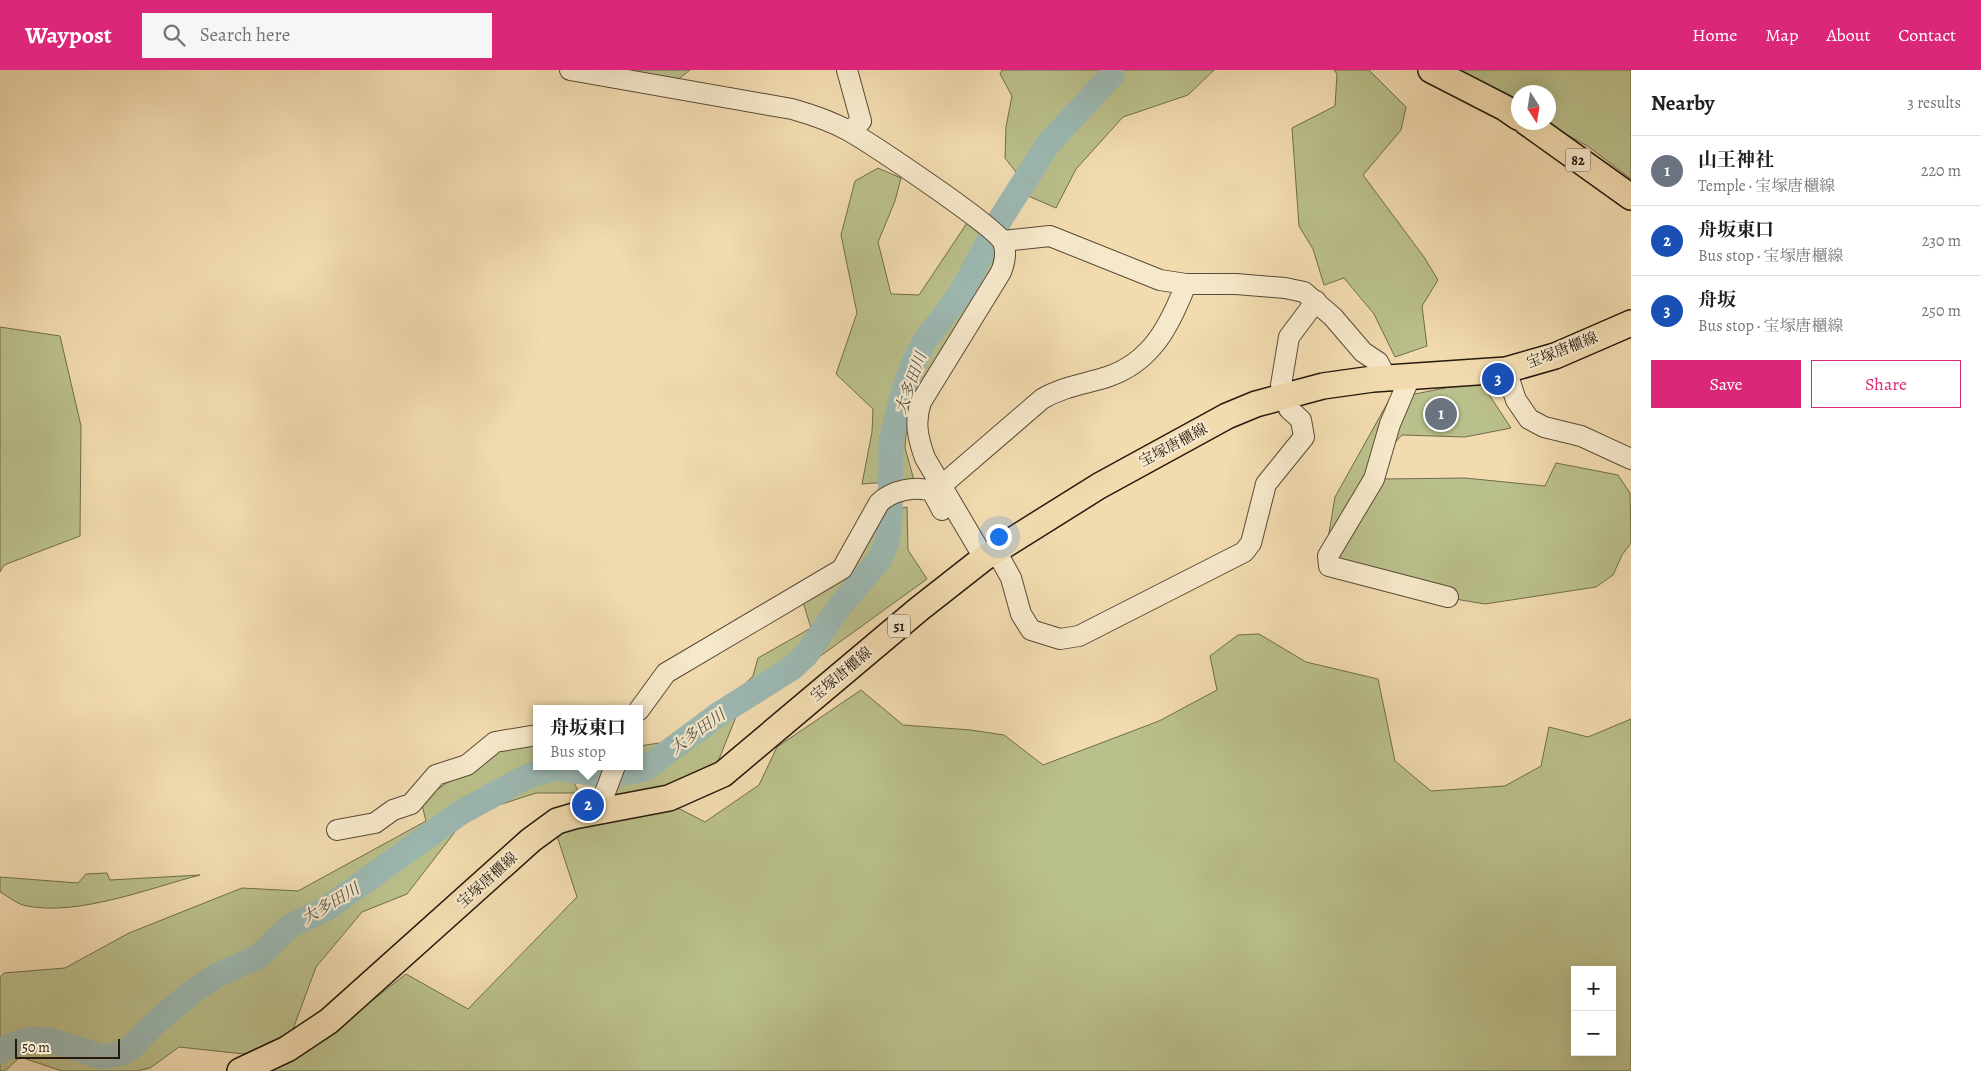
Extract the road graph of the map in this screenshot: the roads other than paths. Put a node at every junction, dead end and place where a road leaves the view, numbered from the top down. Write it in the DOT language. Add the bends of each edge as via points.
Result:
graph roads {
  1 [pos="570,70"];
  2 [pos="846,70"];
  3 [pos="1431,70"];
  4 [pos="1511,112"];
  5 [pos="1537,130"];
  6 [pos="850,131"];
  7 [pos="1631,196"];
  8 [pos="1003,241"];
  9 [pos="1186,284"];
  10 [pos="1316,301"];
  11 [pos="1631,323"];
  12 [pos="1506,370"];
  13 [pos="1398,378"];
  14 [pos="1281,385"];
  15 [pos="1289,409"];
  16 [pos="1631,459"];
  17 [pos="941,486"];
  18 [pos="971,537"];
  19 [pos="990,555"];
  20 [pos="1448,597"];
  21 [pos="643,705"];
  22 [pos="533,736"];
  23 [pos="614,770"];
  24 [pos="602,812"];
  25 [pos="337,830"];
  26 [pos="240,1071"];
  1 -- 6 [label="street" via="792,109 821,117"];
  2 -- 6 [label="street" via="861,120"];
  3 -- 4 [label="main road"];
  5 -- 7 [label="main road, 82"];
  6 -- 8 [label="street" via="988,226"];
  8 -- 9 [label="street" via="1050,236 1160,280"];
  8 -- 17 [label="street" via="1006,260 1002,272 918,411 920,444"];
  9 -- 10 [label="street" via="1285,288 1304,292"];
  9 -- 17 [label="street" via="1158,342 1140,361 1108,377 1053,392"];
  10 -- 13 [label="street" via="1363,352"];
  10 -- 14 [label="street" via="1289,337"];
  11 -- 12 [label="main road, 宝塚唐櫃線 / 51" via="1555,356"];
  12 -- 13 [label="main road, 宝塚唐櫃線 / 51"];
  12 -- 16 [label="street" via="1516,400 1529,419 1544,427 1582,436"];
  13 -- 19 [label="main road, 宝塚唐櫃線 / 51" via="1324,386 1256,404 1227,416 1099,486"];
  13 -- 20 [label="street" via="1390,424 1374,479 1328,556 1329,566"];
  15 -- 19 [label="street" via="1301,420 1304,437 1266,484 1251,543 1244,552 1079,636 1060,639 1031,630 1021,614 1011,578"];
  17 -- 18 [label="street"];
  18 -- 19 [label="street"];
  18 -- 21 [label="street" via="952,529 932,491 921,488 887,495 879,503 842,569 666,673"];
  19 -- 24 [label="main road, 宝塚唐櫃線 / 51" via="912,615 723,774 669,798"];
  22 -- 25 [label="street" via="495,742 467,765 436,775 411,804 393,810 375,823"];
  23 -- 24 [label="street" via="603,798"];
  24 -- 26 [label="main road, 宝塚唐櫃線 / 51" via="556,821 329,1021 286,1049"];
}
